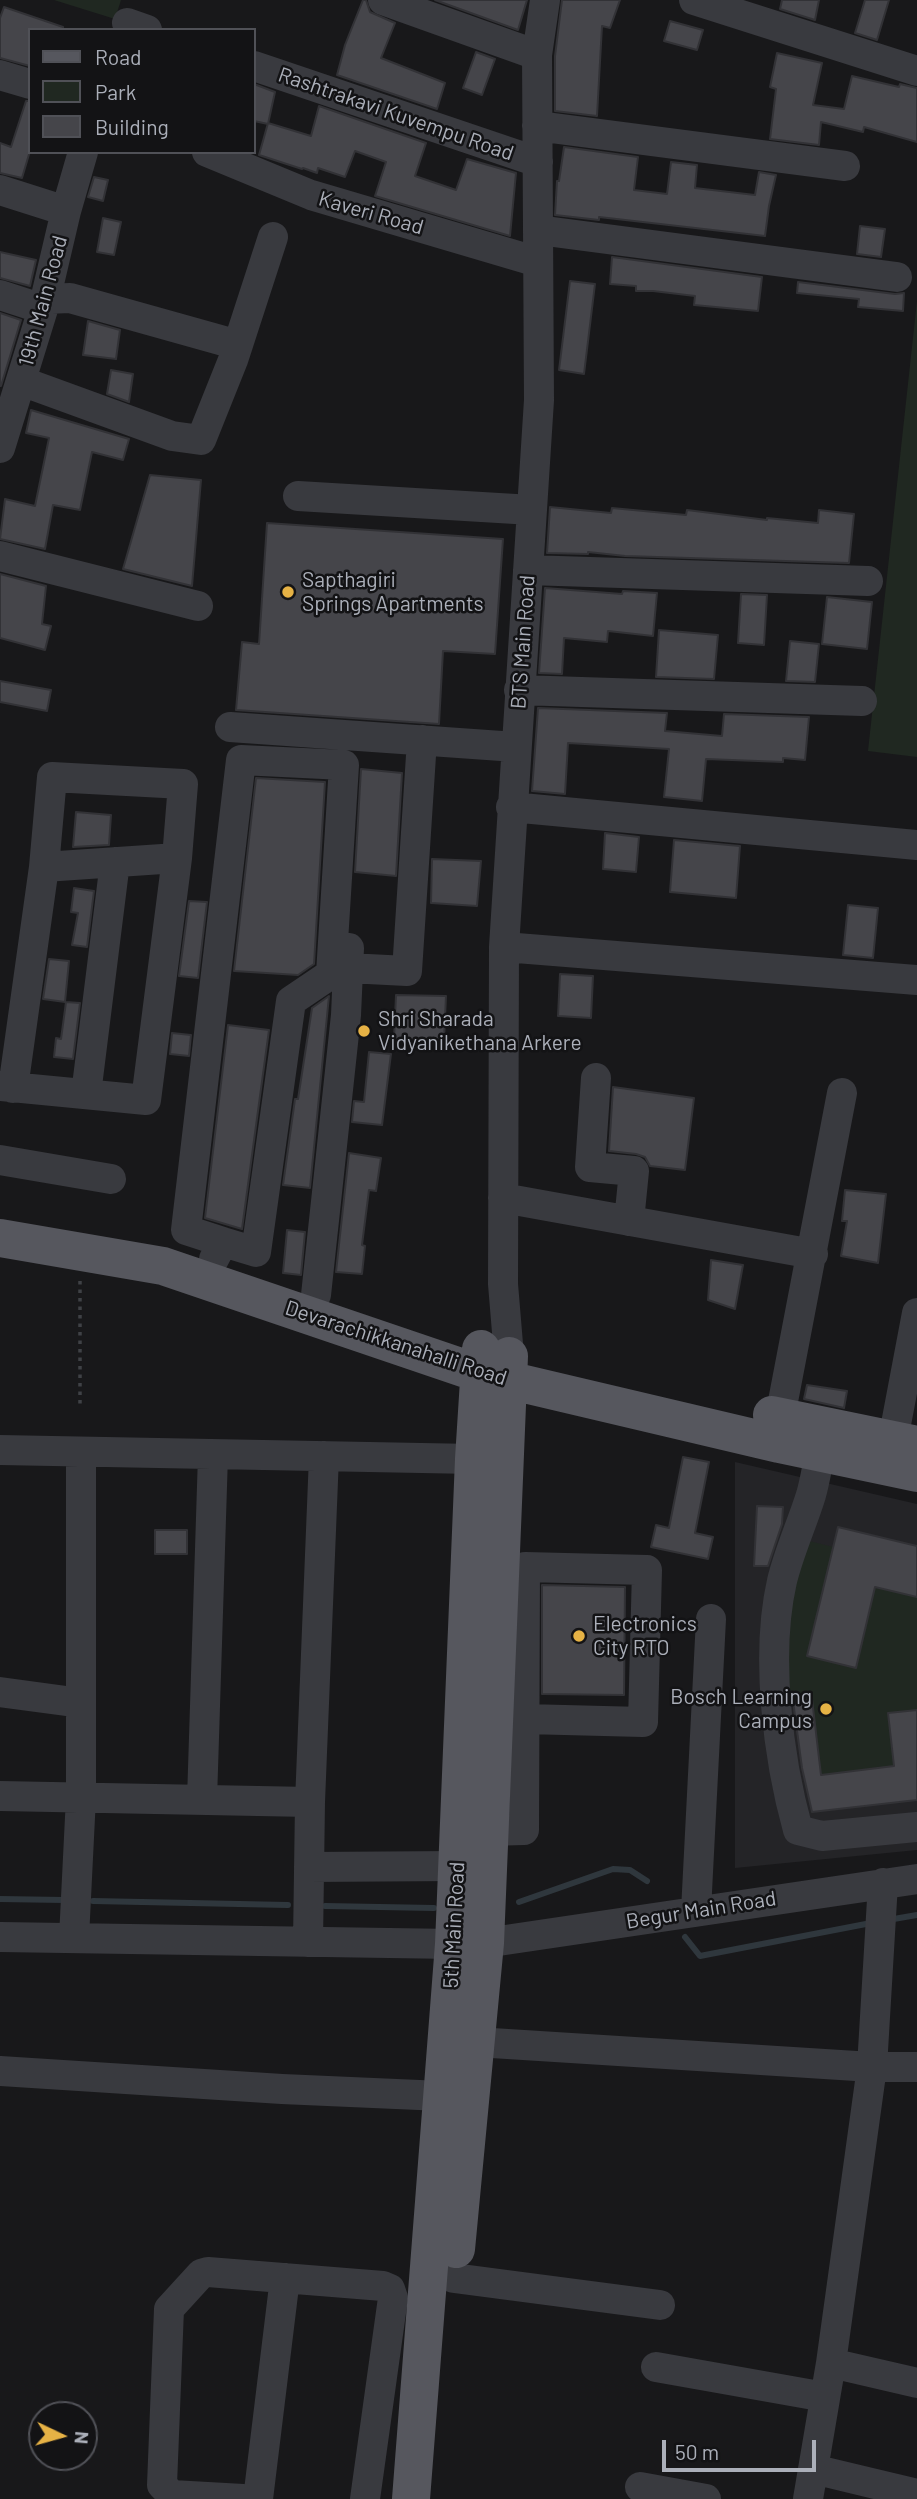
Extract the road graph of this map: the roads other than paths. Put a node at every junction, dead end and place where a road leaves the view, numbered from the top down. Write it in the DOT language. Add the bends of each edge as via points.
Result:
graph roads {
  1 [pos="383,0"];
  2 [pos="545,0"];
  3 [pos="694,0"];
  4 [pos="537,55"];
  5 [pos="256,67"];
  6 [pos="917,71"];
  7 [pos="0,75"];
  8 [pos="28,83"];
  9 [pos="537,126"];
  10 [pos="82,154"];
  11 [pos="212,154"];
  12 [pos="538,162"];
  13 [pos="845,166"];
  14 [pos="0,190"];
  15 [pos="66,211"];
  16 [pos="538,230"];
  17 [pos="273,237"];
  18 [pos="538,262"];
  19 [pos="897,277"];
  20 [pos="0,295"];
  21 [pos="45,304"];
  22 [pos="238,345"];
  23 [pos="21,381"];
  24 [pos="0,448"];
  25 [pos="298,496"];
  26 [pos="532,510"];
  27 [pos="0,556"];
  28 [pos="528,570"];
  29 [pos="868,581"];
  30 [pos="198,606"];
  31 [pos="519,690"];
  32 [pos="862,701"];
  33 [pos="230,727"];
  34 [pos="422,740"];
  35 [pos="516,747"];
  36 [pos="359,752"];
  37 [pos="511,807"];
  38 [pos="917,845"];
  39 [pos="177,858"];
  40 [pos="115,862"];
  41 [pos="44,867"];
  42 [pos="504,947"];
  43 [pos="348,968"];
  44 [pos="917,980"];
  45 [pos="596,1077"];
  46 [pos="6,1087"];
  47 [pos="842,1093"];
  48 [pos="86,1094"];
  49 [pos="0,1160"];
  50 [pos="111,1179"];
  51 [pos="503,1198"];
  52 [pos="0,1212"];
  53 [pos="629,1221"];
  54 [pos="0,1238"];
  55 [pos="218,1251"];
  56 [pos="813,1254"];
  57 [pos="316,1295"];
  58 [pos="917,1312"];
  59 [pos="494,1365"];
  60 [pos="780,1417"];
  61 [pos="905,1443"];
  62 [pos="0,1450"];
  63 [pos="81,1452"];
  64 [pos="820,1453"];
  65 [pos="212,1455"];
  66 [pos="324,1456"];
  67 [pos="474,1459"];
  68 [pos="917,1474"];
  69 [pos="711,1619"];
  70 [pos="0,1692"];
  71 [pos="81,1703"];
  72 [pos="525,1719"];
  73 [pos="0,1796"];
  74 [pos="81,1797"];
  75 [pos="202,1800"];
  76 [pos="310,1802"];
  77 [pos="917,1827"];
  78 [pos="488,1831"];
  79 [pos="457,1866"];
  80 [pos="309,1867"];
  81 [pos="917,1879"];
  82 [pos="883,1883"];
  83 [pos="696,1911"];
  84 [pos="0,1937"];
  85 [pos="74,1938"];
  86 [pos="308,1942"];
  87 [pos="469,1943"];
  88 [pos="476,2042"];
  89 [pos="872,2067"];
  90 [pos="917,2067"];
  91 [pos="0,2071"];
  92 [pos="442,2096"];
  93 [pos="285,2278"];
  94 [pos="454,2278"];
  95 [pos="660,2305"];
  96 [pos="831,2364"];
  97 [pos="656,2367"];
  98 [pos="917,2382"];
  99 [pos="825,2397"];
  100 [pos="379,2403"];
  101 [pos="418,2406"];
  102 [pos="813,2469"];
  103 [pos="640,2487"];
  104 [pos="917,2494"];
  105 [pos="243,2499"];
  106 [pos="258,2499"];
  107 [pos="365,2499"];
  108 [pos="411,2499"];
  109 [pos="433,2499"];
  110 [pos="706,2499"];
  111 [pos="808,2499"];
  1 -- 4 [label="street"];
  2 -- 4 [label="street, BTS Main Road"];
  3 -- 6 [label="street"];
  4 -- 9 [label="street, BTS Main Road"];
  5 -- 12 [label="street, Rashtrakavi Kuvempu Road"];
  7 -- 8 [label="street"];
  9 -- 12 [label="street, BTS Main Road"];
  9 -- 13 [label="street"];
  10 -- 15 [label="street, 19th Main Road"];
  11 -- 18 [label="street, Kaveri Road" via="311,195"];
  12 -- 16 [label="street, BTS Main Road"];
  14 -- 15 [label="street"];
  15 -- 21 [label="street, 19th Main Road"];
  16 -- 18 [label="street, BTS Main Road"];
  16 -- 19 [label="street"];
  17 -- 22 [label="street"];
  18 -- 26 [label="street, BTS Main Road" via="539,400"];
  20 -- 21 [label="street"];
  21 -- 22 [label="street" via="69,298"];
  21 -- 23 [label="street, 19th Main Road"];
  22 -- 23 [label="street" via="201,440 172,436"];
  23 -- 24 [label="street, 19th Main Road"];
  25 -- 26 [label="street"];
  26 -- 28 [label="street, BTS Main Road"];
  27 -- 30 [label="street"];
  28 -- 29 [label="street"];
  28 -- 31 [label="street, BTS Main Road"];
  31 -- 32 [label="street"];
  31 -- 35 [label="street, BTS Main Road"];
  33 -- 34 [label="street"];
  34 -- 35 [label="street"];
  34 -- 43 [label="street" via="407,971"];
  35 -- 37 [label="street, BTS Main Road"];
  36 -- 43 [label="street"];
  37 -- 38 [label="street"];
  37 -- 42 [label="street, BTS Main Road"];
  39 -- 40 [label="street"];
  39 -- 41 [label="street" via="183,783 52,777"];
  39 -- 48 [label="street" via="146,1100"];
  40 -- 41 [label="street"];
  40 -- 48 [label="street"];
  41 -- 46 [label="street"];
  42 -- 44 [label="street"];
  42 -- 51 [label="street, BTS Main Road"];
  43 -- 57 [label="street"];
  45 -- 53 [label="street" via="590,1167 634,1171"];
  46 -- 48 [label="street"];
  47 -- 56 [label="street"];
  49 -- 50 [label="street"];
  51 -- 53 [label="street"];
  51 -- 59 [label="street, BTS Main Road" via="503,1284"];
  52 -- 55 [label="main road, Devarachikkanahalli Road"];
  53 -- 56 [label="street"];
  54 -- 59 [label="main road, Devarachikkanahalli Road" via="163,1266"];
  55 -- 55 [label="street" via="256,1252 291,1001 331,974 344,765 241,760 186,1230"];
  55 -- 57 [label="main road, Devarachikkanahalli Road"];
  56 -- 60 [label="street"];
  57 -- 59 [label="main road, Devarachikkanahalli Road" via="438,1339"];
  58 -- 61 [label="street"];
  59 -- 60 [label="main road, Devarachikkanahalli Road"];
  59 -- 64 [label="main road, Devarachikkanahalli Road"];
  59 -- 67 [label="main road, 5th Main Road"];
  59 -- 78 [label="main road, 5th Main Road"];
  60 -- 61 [label="main road, Devarachikkanahalli Road"];
  62 -- 63 [label="street"];
  63 -- 65 [label="street"];
  63 -- 71 [label="street"];
  64 -- 68 [label="main road, Devarachikkanahalli Road"];
  64 -- 77 [label="street" via="777,1609 775,1681 787,1790 798,1830 822,1836"];
  65 -- 66 [label="street"];
  65 -- 75 [label="street"];
  66 -- 67 [label="street"];
  66 -- 76 [label="street"];
  67 -- 79 [label="main road, 5th Main Road"];
  69 -- 83 [label="street"];
  70 -- 71 [label="street"];
  71 -- 74 [label="street"];
  72 -- 72 [label="street" via="643,1722 647,1570 525,1567"];
  72 -- 78 [label="street" via="524,1830"];
  73 -- 74 [label="street"];
  74 -- 75 [label="street"];
  74 -- 85 [label="street"];
  75 -- 76 [label="street"];
  76 -- 80 [label="street"];
  78 -- 87 [label="main road, 5th Main Road"];
  79 -- 80 [label="street"];
  79 -- 87 [label="main road, 5th Main Road"];
  80 -- 86 [label="street"];
  81 -- 82 [label="street, Begur Main Road"];
  82 -- 83 [label="street, Begur Main Road"];
  82 -- 89 [label="street"];
  83 -- 87 [label="street, Begur Main Road"];
  84 -- 85 [label="street, Begur Main Road"];
  85 -- 86 [label="street, Begur Main Road"];
  86 -- 87 [label="street, Begur Main Road"];
  87 -- 88 [label="main road, 5th Main Road"];
  87 -- 92 [label="main road, 5th Main Road"];
  88 -- 89 [label="street"];
  88 -- 94 [label="main road, 5th Main Road"];
  89 -- 90 [label="street"];
  89 -- 96 [label="street"];
  91 -- 92 [label="street"];
  92 -- 101 [label="main road, 5th Main Road"];
  93 -- 100 [label="street" via="390,2290 393,2298"];
  93 -- 105 [label="street" via="208,2272 169,2309 162,2485 172,2495"];
  93 -- 106 [label="street"];
  94 -- 95 [label="street"];
  94 -- 109 [label="main road, 5th Main Road"];
  96 -- 98 [label="street"];
  96 -- 99 [label="street"];
  97 -- 99 [label="street"];
  99 -- 102 [label="street"];
  100 -- 101 [label="street"];
  100 -- 107 [label="street"];
  101 -- 108 [label="main road, 5th Main Road"];
  102 -- 104 [label="street"];
  102 -- 111 [label="street"];
  103 -- 110 [label="street"];
}
